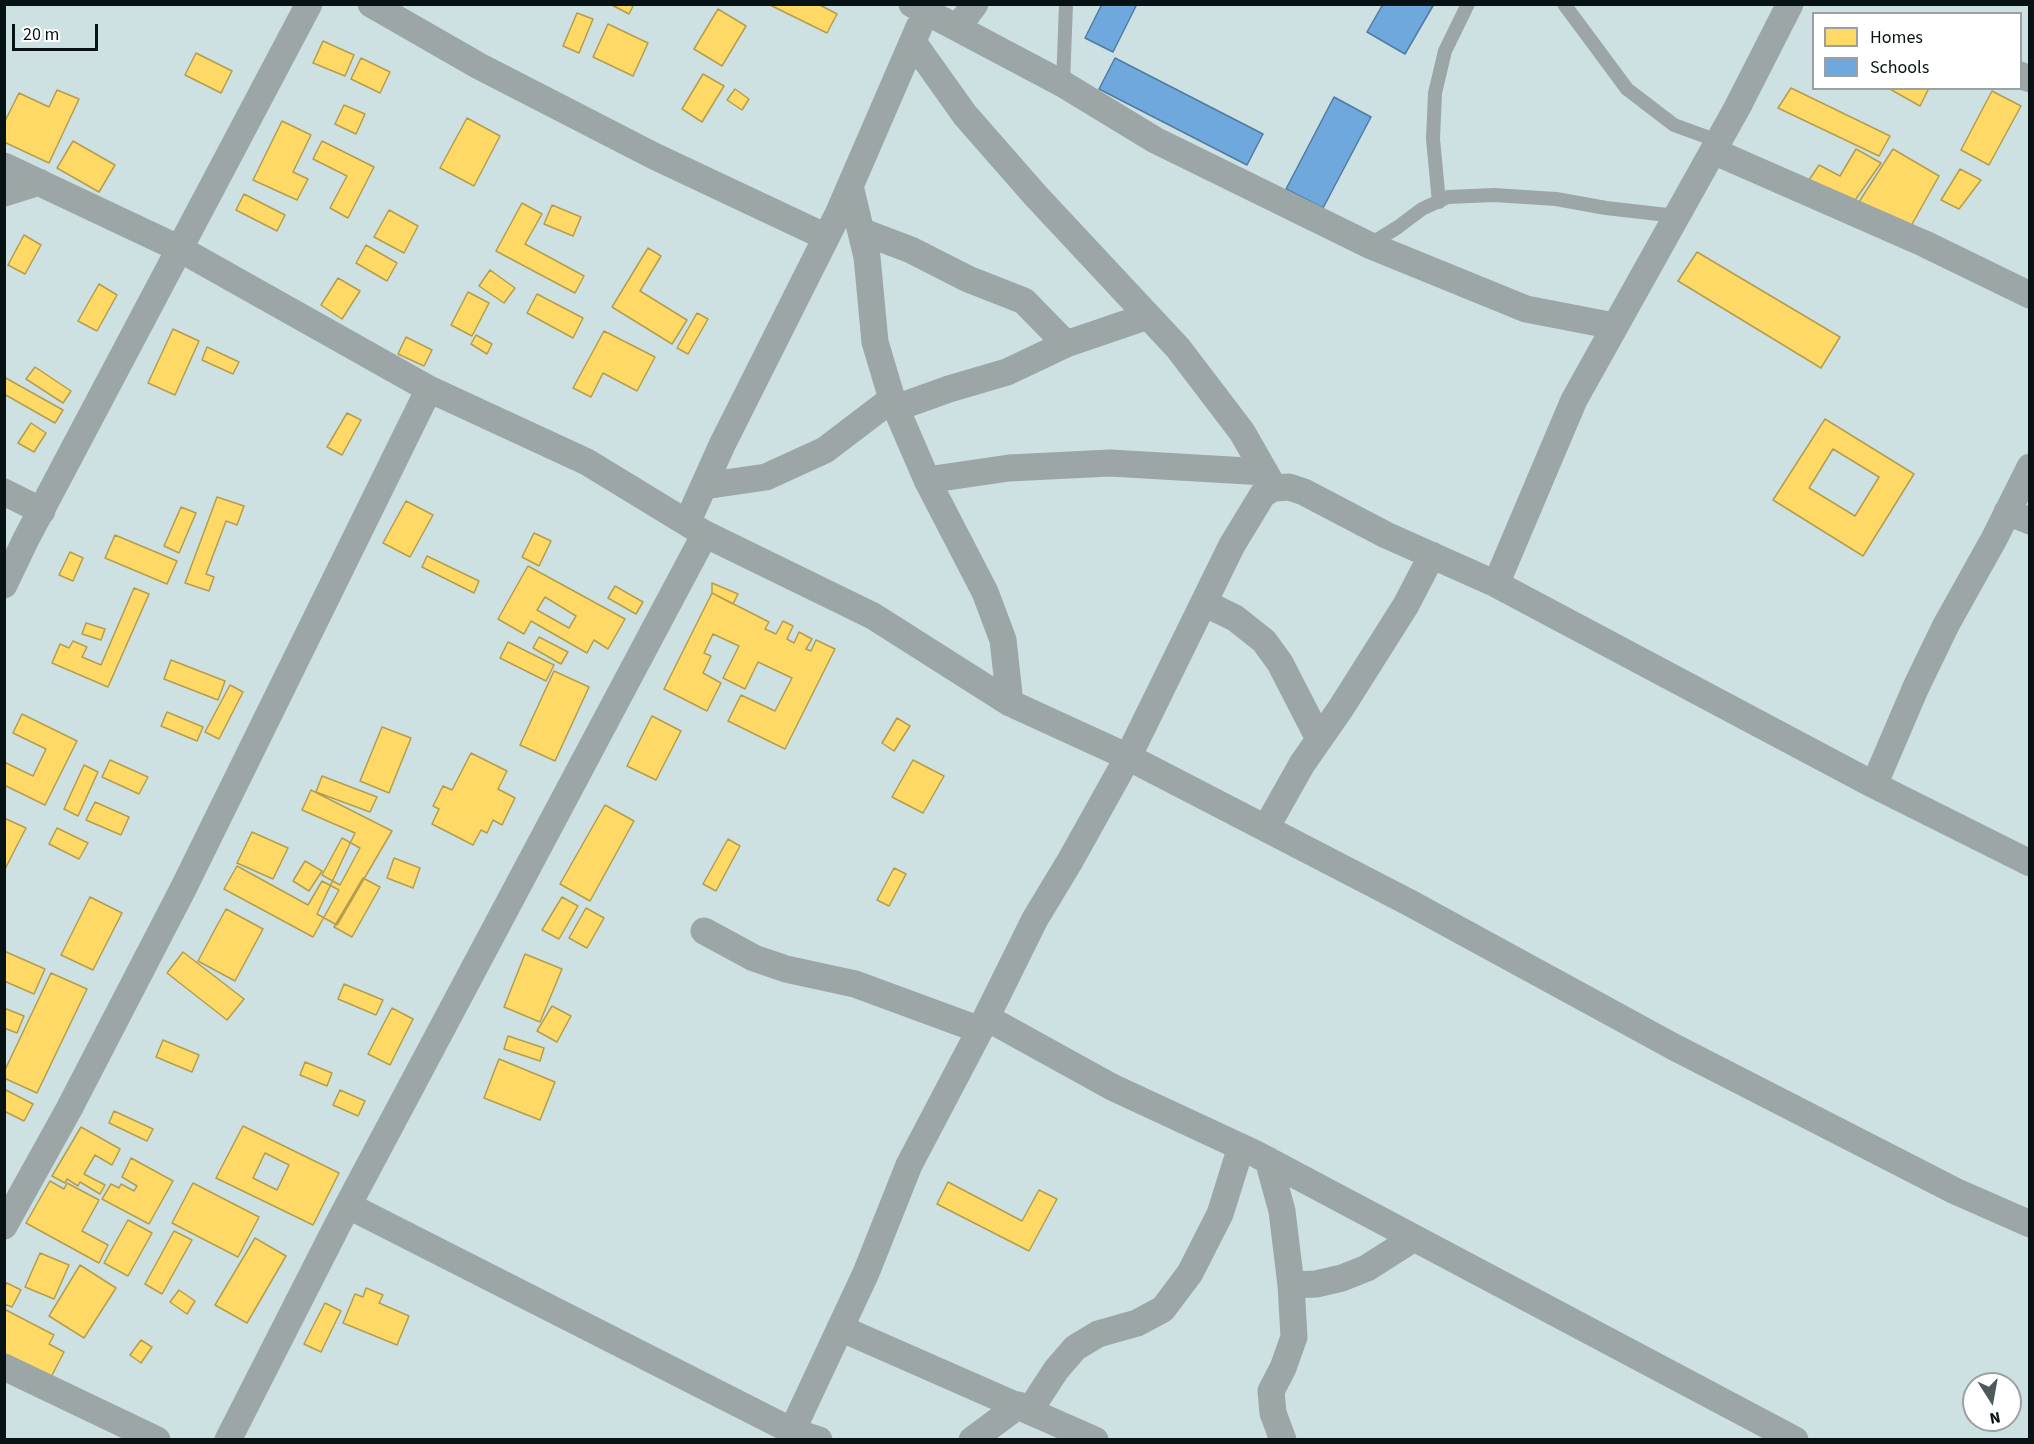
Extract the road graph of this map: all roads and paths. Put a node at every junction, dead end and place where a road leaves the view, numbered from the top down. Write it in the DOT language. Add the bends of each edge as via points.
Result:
graph roads {
  1 [pos="309,4"];
  2 [pos="371,4"];
  3 [pos="975,4"];
  4 [pos="1066,4"];
  5 [pos="1468,4"];
  6 [pos="1564,4"];
  7 [pos="1790,4"];
  8 [pos="919,8"];
  9 [pos="957,28"];
  10 [pos="913,42"];
  11 [pos="1063,84"];
  12 [pos="1716,146"];
  13 [pos="4,166"];
  14 [pos="39,182"];
  15 [pos="850,186"];
  16 [pos="4,193"];
  17 [pos="1439,202"];
  18 [pos="1676,216"];
  19 [pos="861,231"];
  20 [pos="826,237"];
  21 [pos="1369,245"];
  22 [pos="180,249"];
  23 [pos="2030,295"];
  24 [pos="1148,316"];
  25 [pos="1614,326"];
  26 [pos="1066,344"];
  27 [pos="429,388"];
  28 [pos="894,403"];
  29 [pos="2030,467"];
  30 [pos="927,480"];
  31 [pos="1270,480"];
  32 [pos="704,486"];
  33 [pos="4,492"];
  34 [pos="42,511"];
  35 [pos="2018,516"];
  36 [pos="696,529"];
  37 [pos="1432,555"];
  38 [pos="1496,584"];
  39 [pos="4,585"];
  40 [pos="1204,603"];
  41 [pos="1010,703"];
  42 [pos="1319,739"];
  43 [pos="1128,757"];
  44 [pos="1874,785"];
  45 [pos="1266,828"];
  46 [pos="2030,863"];
  47 [pos="704,931"];
  48 [pos="984,1024"];
  49 [pos="1241,1147"];
  50 [pos="1268,1160"];
  51 [pos="349,1206"];
  52 [pos="2030,1224"];
  53 [pos="4,1226"];
  54 [pos="1414,1238"];
  55 [pos="1291,1285"];
  56 [pos="840,1328"];
  57 [pos="4,1367"];
  58 [pos="1024,1407"];
  59 [pos="792,1431"];
  60 [pos="156,1439"];
  61 [pos="228,1440"];
  62 [pos="819,1440"];
  63 [pos="972,1440"];
  64 [pos="1095,1440"];
  65 [pos="1283,1440"];
  66 [pos="1794,1440"];
  1 -- 22 [label="street"];
  2 -- 20 [label="street" via="479,66 654,156"];
  3 -- 9 [label="street"];
  4 -- 11 [label="lane"];
  5 -- 17 [label="lane" via="1445,51 1435,93 1433,139"];
  6 -- 12 [label="lane" via="1627,89 1674,125"];
  7 -- 12 [label="street"];
  8 -- 9 [label="street"];
  8 -- 10 [label="street"];
  9 -- 11 [label="street"];
  10 -- 15 [label="street"];
  10 -- 24 [label="street" via="965,115"];
  11 -- 21 [label="street" via="1155,140"];
  12 -- 18 [label="street"];
  12 -- 23 [label="street"];
  13 -- 14 [label="street"];
  14 -- 16 [label="street"];
  14 -- 22 [label="street"];
  15 -- 19 [label="street"];
  15 -- 20 [label="street"];
  17 -- 18 [label="lane" via="1448,197 1494,195 1556,199"];
  17 -- 21 [label="lane"];
  18 -- 25 [label="street"];
  19 -- 26 [label="street" via="1024,301"];
  19 -- 28 [label="street" via="875,342"];
  20 -- 32 [label="street"];
  21 -- 25 [label="street" via="1526,309"];
  22 -- 27 [label="street"];
  22 -- 34 [label="street"];
  24 -- 26 [label="street"];
  24 -- 31 [label="street" via="1242,432"];
  25 -- 38 [label="street" via="1574,400"];
  26 -- 28 [label="street" via="1007,372"];
  27 -- 36 [label="street" via="587,462"];
  27 -- 53 [label="street" via="183,889"];
  28 -- 30 [label="street"];
  28 -- 32 [label="street" via="825,450 766,477"];
  29 -- 35 [label="street"];
  30 -- 31 [label="street" via="1009,468 1110,463"];
  30 -- 41 [label="street" via="996,621 1003,640"];
  31 -- 37 [label="street" via="1304,492"];
  31 -- 40 [label="street"];
  32 -- 36 [label="street"];
  33 -- 34 [label="street"];
  34 -- 39 [label="street"];
  35 -- 44 [label="street" via="1946,625"];
  36 -- 41 [label="street" via="873,616"];
  36 -- 51 [label="street"];
  37 -- 38 [label="street"];
  37 -- 42 [label="street" via="1406,605"];
  38 -- 44 [label="street"];
  40 -- 42 [label="street" via="1235,618 1264,641 1280,663"];
  40 -- 43 [label="street"];
  41 -- 43 [label="street"];
  42 -- 45 [label="street"];
  43 -- 45 [label="street"];
  43 -- 48 [label="street" via="1035,919"];
  44 -- 46 [label="street"];
  45 -- 52 [label="street" via="1674,1047 1955,1191"];
  47 -- 48 [label="street" via="754,958 786,969 855,984"];
  48 -- 49 [label="street"];
  48 -- 56 [label="street" via="909,1166"];
  49 -- 50 [label="street"];
  49 -- 58 [label="street" via="1220,1214 1190,1273 1163,1309 1137,1323 1098,1334 1075,1348"];
  50 -- 54 [label="street"];
  50 -- 55 [label="street" via="1282,1211"];
  51 -- 59 [label="street"];
  51 -- 61 [label="street"];
  54 -- 55 [label="street" via="1367,1268 1342,1278"];
  54 -- 66 [label="street"];
  55 -- 65 [label="street" via="1294,1337 1271,1391 1273,1413"];
  56 -- 58 [label="street"];
  56 -- 59 [label="street"];
  57 -- 60 [label="street"];
  58 -- 63 [label="street"];
  58 -- 64 [label="street"];
  59 -- 62 [label="street"];
}
